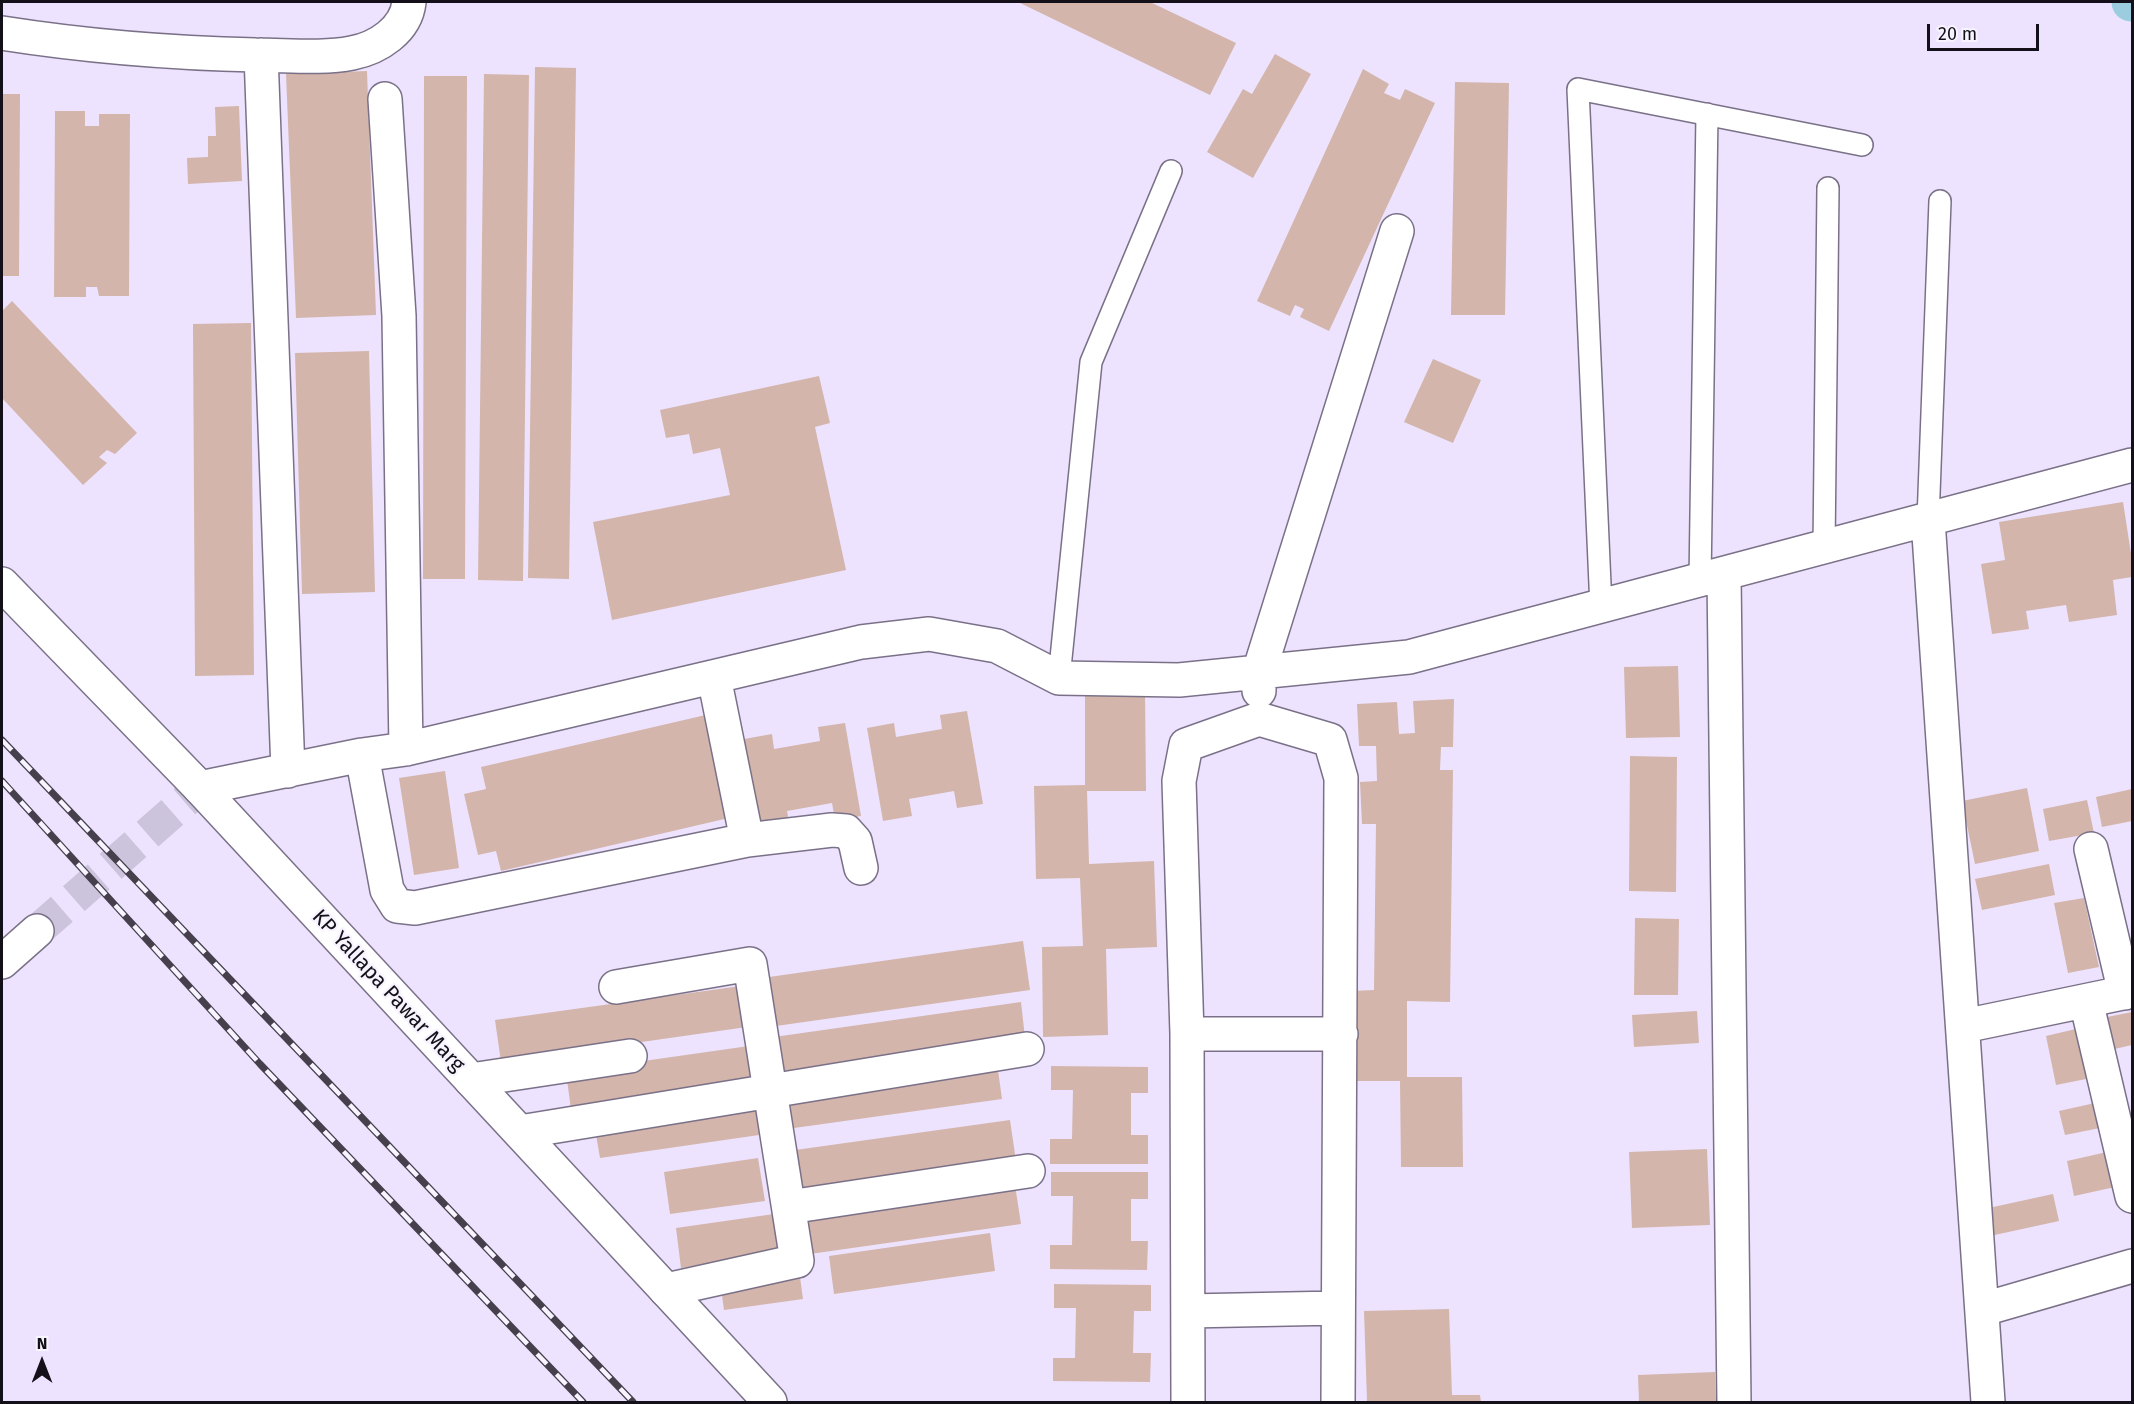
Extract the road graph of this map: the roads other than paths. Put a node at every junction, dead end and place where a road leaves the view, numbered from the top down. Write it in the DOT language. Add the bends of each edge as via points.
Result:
graph roads {
  1 [pos="409,2"];
  2 [pos="2,33"];
  3 [pos="261,55"];
  4 [pos="385,99"];
  5 [pos="1707,114"];
  6 [pos="1862,145"];
  7 [pos="1171,171"];
  8 [pos="1828,188"];
  9 [pos="1940,201"];
  10 [pos="1397,231"];
  11 [pos="2133,465"];
  12 [pos="1928,520"];
  13 [pos="1824,548"];
  14 [pos="1712,578"];
  15 [pos="2,584"];
  16 [pos="1601,607"];
  17 [pos="1259,672"];
  18 [pos="714,677"];
  19 [pos="1059,678"];
  20 [pos="1259,719"];
  21 [pos="406,749"];
  22 [pos="362,755"];
  23 [pos="288,771"];
  24 [pos="200,788"];
  25 [pos="747,840"];
  26 [pos="2091,849"];
  27 [pos="861,868"];
  28 [pos="37,931"];
  29 [pos="2,962"];
  30 [pos="616,987"];
  31 [pos="2129,992"];
  32 [pos="2086,1001"];
  33 [pos="1964,1026"];
  34 [pos="1187,1034"];
  35 [pos="1341,1034"];
  36 [pos="1027,1049"];
  37 [pos="630,1056"];
  38 [pos="471,1080"];
  39 [pos="771,1091"];
  40 [pos="520,1132"];
  41 [pos="1028,1170"];
  42 [pos="2133,1196"];
  43 [pos="789,1207"];
  44 [pos="2133,1266"];
  45 [pos="666,1290"];
  46 [pos="1338,1308"];
  47 [pos="1984,1309"];
  48 [pos="1188,1311"];
  49 [pos="770,1402"];
  50 [pos="1188,1402"];
  51 [pos="1338,1402"];
  52 [pos="1734,1402"];
  53 [pos="1988,1402"];
  1 -- 3 [label="street" via="402,24 372,47 351,53"];
  2 -- 3 [label="street" via="202,54"];
  3 -- 23 [label="street"];
  4 -- 21 [label="street" via="399,316"];
  5 -- 6 [label="lane"];
  5 -- 14 [label="lane"];
  5 -- 16 [label="lane" via="1578,89"];
  7 -- 19 [label="lane" via="1091,362"];
  8 -- 13 [label="lane"];
  9 -- 12 [label="lane"];
  10 -- 17 [label="street"];
  11 -- 12 [label="street"];
  12 -- 13 [label="street"];
  12 -- 33 [label="street"];
  13 -- 14 [label="street"];
  14 -- 16 [label="street"];
  14 -- 52 [label="street"];
  15 -- 24 [label="street, KP Yallapa Pawar Marg"];
  16 -- 17 [label="street" via="1409,657"];
  17 -- 19 [label="street" via="1179,680"];
  17 -- 20 [label="street"];
  18 -- 19 [label="street" via="861,642 929,634 997,646"];
  18 -- 21 [label="street"];
  18 -- 25 [label="street"];
  20 -- 34 [label="street" via="1186,745 1179,781"];
  20 -- 35 [label="street" via="1330,740 1341,778"];
  21 -- 22 [label="street"];
  22 -- 23 [label="street"];
  22 -- 25 [label="street" via="387,890 397,906 415,908"];
  23 -- 24 [label="street"];
  24 -- 38 [label="street, KP Yallapa Pawar Marg"];
  25 -- 27 [label="street" via="846,831 855,841"];
  26 -- 31 [label="street"];
  28 -- 29 [label="street"];
  30 -- 39 [label="street" via="750,964"];
  31 -- 32 [label="street"];
  32 -- 33 [label="street"];
  32 -- 42 [label="street"];
  33 -- 47 [label="street"];
  34 -- 35 [label="street"];
  34 -- 48 [label="street"];
  35 -- 46 [label="street"];
  36 -- 39 [label="street"];
  37 -- 38 [label="street"];
  38 -- 40 [label="street, KP Yallapa Pawar Marg"];
  39 -- 40 [label="street"];
  39 -- 43 [label="street"];
  40 -- 45 [label="street, KP Yallapa Pawar Marg"];
  41 -- 43 [label="street"];
  43 -- 45 [label="street" via="797,1261"];
  44 -- 47 [label="street"];
  45 -- 49 [label="street, KP Yallapa Pawar Marg"];
  46 -- 48 [label="street"];
  46 -- 51 [label="street"];
  47 -- 53 [label="street"];
  48 -- 50 [label="street"];
}
